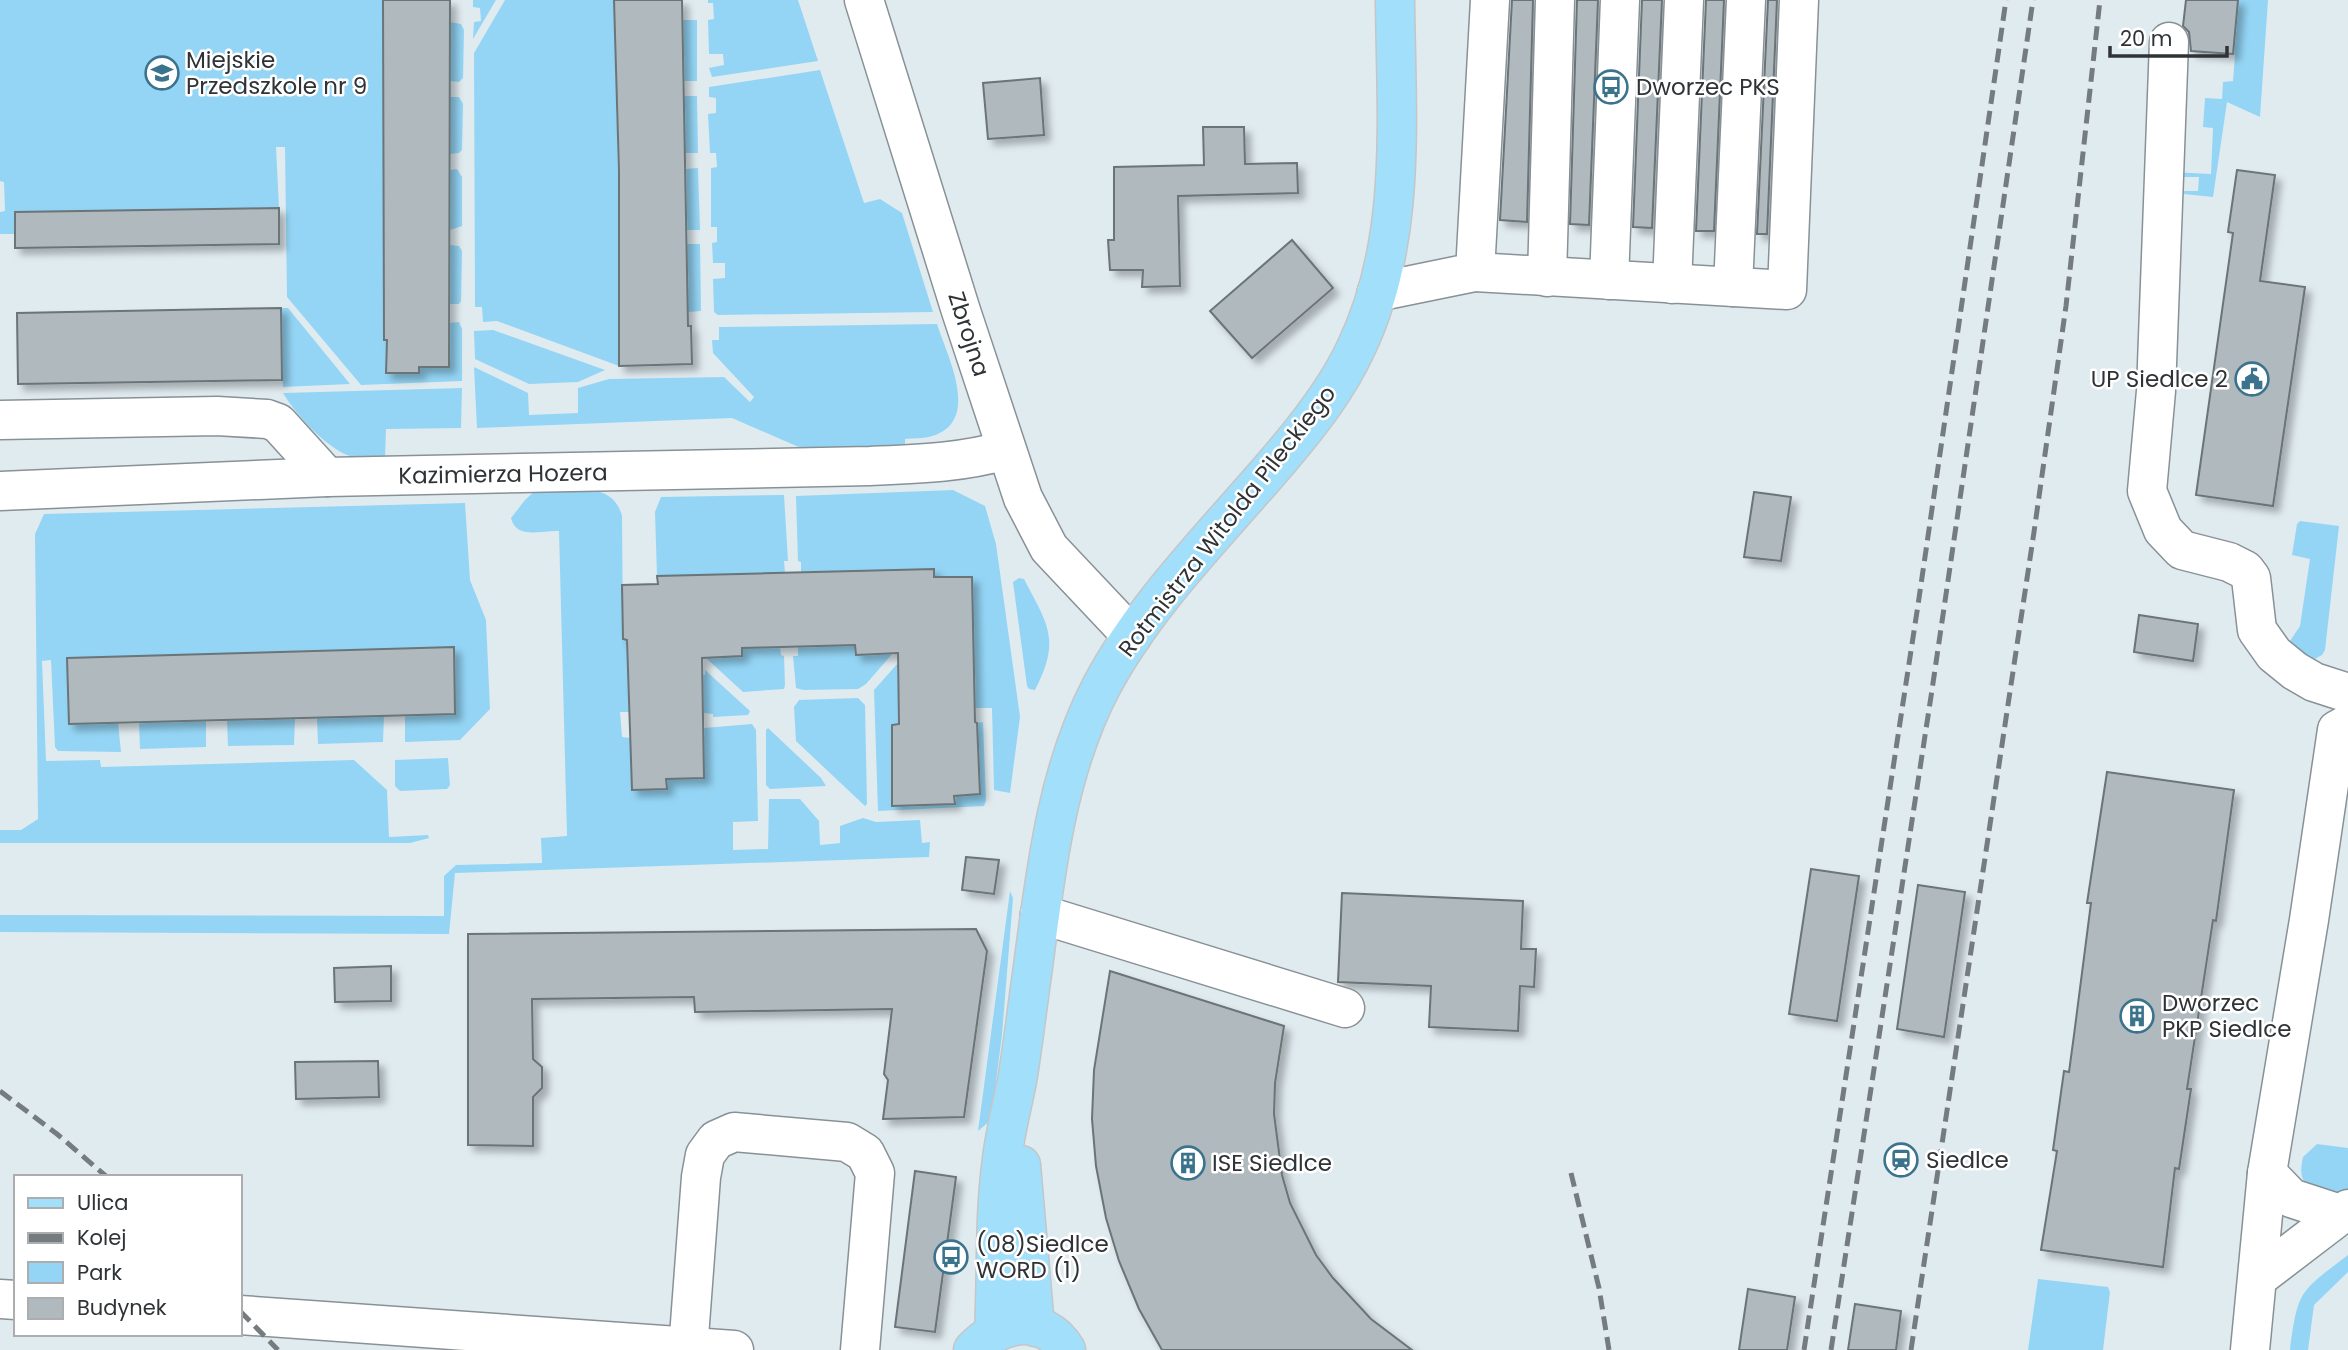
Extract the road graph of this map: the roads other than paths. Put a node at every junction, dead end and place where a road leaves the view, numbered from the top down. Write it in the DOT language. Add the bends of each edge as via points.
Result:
graph roads {
  1 [pos="864,0"];
  2 [pos="1395,0"];
  3 [pos="1490,0"];
  4 [pos="1555,0"];
  5 [pos="1620,0"];
  6 [pos="1684,0"];
  7 [pos="1746,0"];
  8 [pos="1800,0"];
  9 [pos="2169,42"];
  10 [pos="1475,272"];
  11 [pos="1547,277"];
  12 [pos="1609,280"];
  13 [pos="1672,284"];
  14 [pos="1733,287"];
  15 [pos="1377,292"];
  16 [pos="0,420"];
  17 [pos="1006,450"];
  18 [pos="327,477"];
  19 [pos="0,491"];
  20 [pos="1132,636"];
  21 [pos="2348,693"];
  22 [pos="2348,724"];
  23 [pos="1040,914"];
  24 [pos="1345,1008"];
  25 [pos="1017,1079"];
  26 [pos="2267,1173"];
  27 [pos="2344,1212"];
  28 [pos="2259,1277"];
  29 [pos="242,1315"];
  30 [pos="1035,1327"];
  31 [pos="983,1341"];
  32 [pos="688,1348"];
  33 [pos="734,1350"];
  34 [pos="860,1350"];
  35 [pos="1066,1350"];
  36 [pos="2250,1350"];
  1 -- 17 [label="street, Zbrojna"];
  2 -- 15 [label="main road, Rotmistrza Witolda Pileckiego" via="1392,227"];
  3 -- 10 [label="street"];
  4 -- 11 [label="street"];
  5 -- 12 [label="street"];
  6 -- 13 [label="street"];
  7 -- 14 [label="street"];
  8 -- 14 [label="street" via="1787,290"];
  9 -- 21 [label="street" via="2157,391 2147,491 2163,530 2182,550 2245,570 2251,578 2257,631 2274,654 2314,682"];
  10 -- 11 [label="street"];
  10 -- 15 [label="street"];
  11 -- 12 [label="street"];
  12 -- 13 [label="street"];
  13 -- 14 [label="street"];
  15 -- 20 [label="main road, Rotmistrza Witolda Pileckiego" via="1357,348 1326,401"];
  16 -- 18 [label="street" via="267,419 278,423"];
  17 -- 18 [label="street, Kazimierza Hozera" via="975,459 870,467"];
  17 -- 20 [label="street, Zbrojna" via="1023,498 1049,548"];
  18 -- 19 [label="street, Kazimierza Hozera"];
  20 -- 23 [label="main road, Rotmistrza Witolda Pileckiego" via="1100,688 1079,736 1064,782"];
  22 -- 26 [label="street" via="2337,730"];
  23 -- 24 [label="street"];
  23 -- 25 [label="main road, Rotmistrza Witolda Pileckiego"];
  25 -- 30 [label="main road, Rotmistrza Witolda Pileckiego"];
  25 -- 31 [label="main road, Rotmistrza Witolda Pileckiego" via="1002,1159"];
  26 -- 27 [label="street" via="2291,1198"];
  26 -- 28 [label="street"];
  27 -- 28 [label="street"];
  28 -- 36 [label="street"];
  29 -- 32 [label="street"];
  30 -- 31 [label="main road" via="1007,1326"];
  30 -- 35 [label="main road" via="1051,1334"];
  32 -- 33 [label="street"];
  32 -- 34 [label="street" via="705,1155 716,1140 734,1132 847,1142 865,1153 875,1173"];
}
